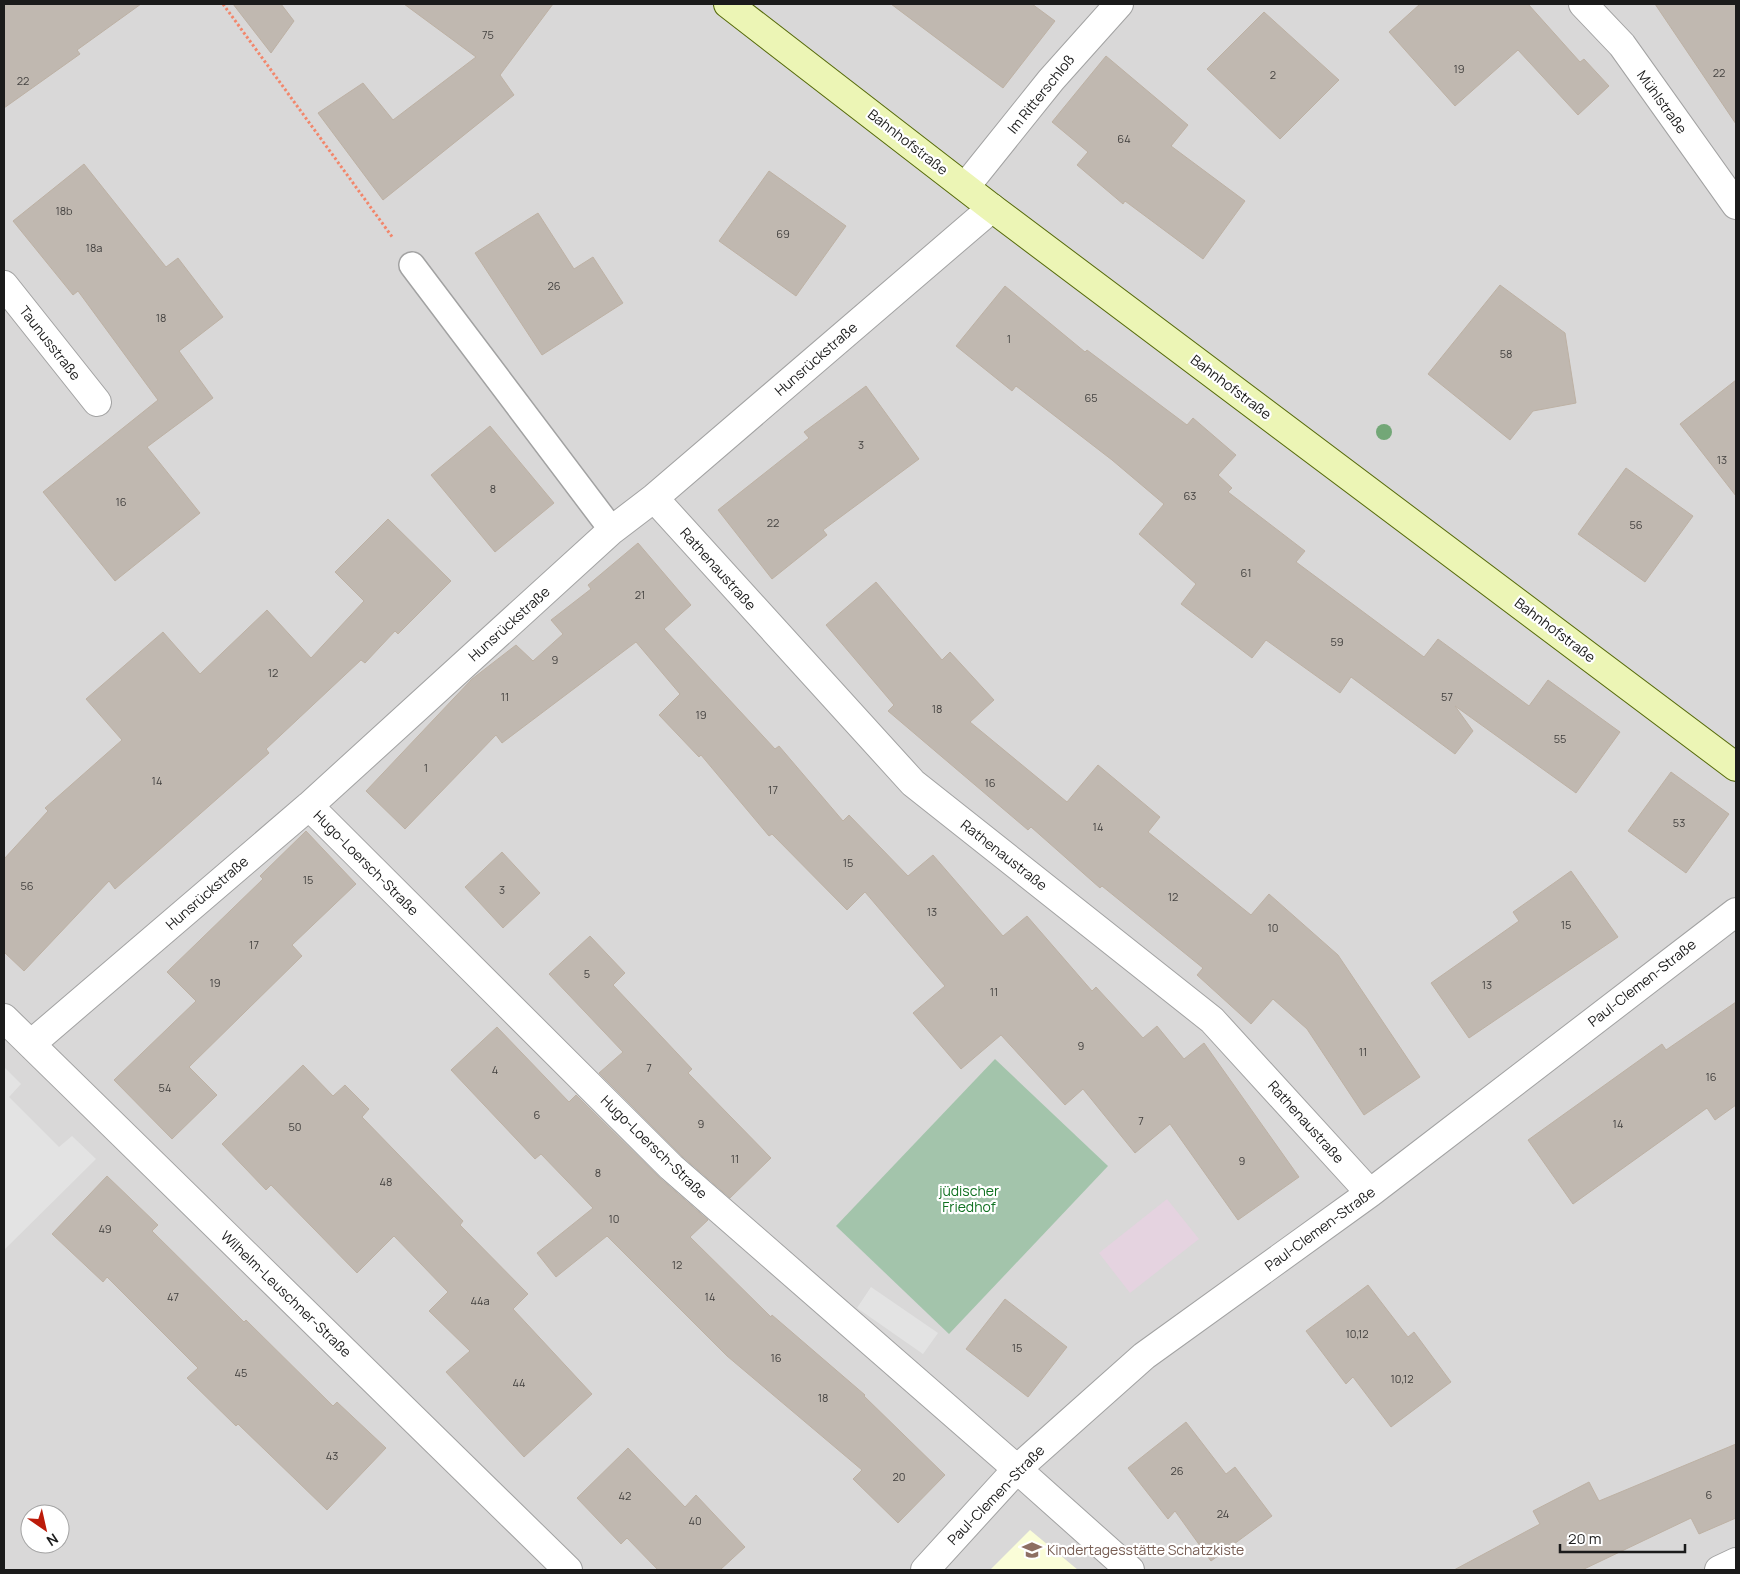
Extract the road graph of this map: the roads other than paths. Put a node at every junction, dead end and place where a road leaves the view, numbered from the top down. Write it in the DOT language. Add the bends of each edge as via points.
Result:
graph roads {
  1 [pos="728,4"];
  2 [pos="1119,4"];
  3 [pos="1583,4"];
  4 [pos="966,186"];
  5 [pos="1736,205"];
  6 [pos="992,208"];
  7 [pos="412,265"];
  8 [pos="4,285"];
  9 [pos="97,402"];
  10 [pos="654,498"];
  11 [pos="612,530"];
  12 [pos="1736,767"];
  13 [pos="309,806"];
  14 [pos="1736,912"];
  15 [pos="4,1018"];
  16 [pos="31,1044"];
  17 [pos="1370,1193"];
  18 [pos="1017,1468"];
  19 [pos="1736,1562"];
  20 [pos="568,1570"];
  21 [pos="925,1570"];
  22 [pos="1130,1570"];
  23 [pos="1719,1570"];
  1 -- 4 [label="street, Bahnhofstraße"];
  2 -- 4 [label="street, Im Ritterschloß" via="1051,80"];
  3 -- 5 [label="street, Mühlstraße" via="1622,45"];
  4 -- 6 [label="street, Bahnhofstraße"];
  6 -- 10 [label="street, Hunsrückstraße"];
  6 -- 12 [label="street, Bahnhofstraße"];
  7 -- 11 [label="lane"];
  8 -- 9 [label="street, Taunusstraße"];
  10 -- 11 [label="street, Hunsrückstraße"];
  10 -- 17 [label="street, Rathenaustraße" via="913,783 1212,1020"];
  11 -- 13 [label="street, Hunsrückstraße"];
  13 -- 16 [label="street, Hunsrückstraße"];
  13 -- 18 [label="street, Hugo-Loersch-Straße" via="671,1167"];
  14 -- 17 [label="street, Paul-Clemen-Straße"];
  15 -- 16 [label="street, Wilhelm-Leuschner-Straße"];
  16 -- 20 [label="street, Wilhelm-Leuschner-Straße" via="106,1121"];
  17 -- 18 [label="street, Paul-Clemen-Straße" via="1144,1356"];
  18 -- 21 [label="street, Paul-Clemen-Straße"];
  18 -- 22 [label="street, Hugo-Loersch-Straße"];
  19 -- 23 [label="street"];
}
